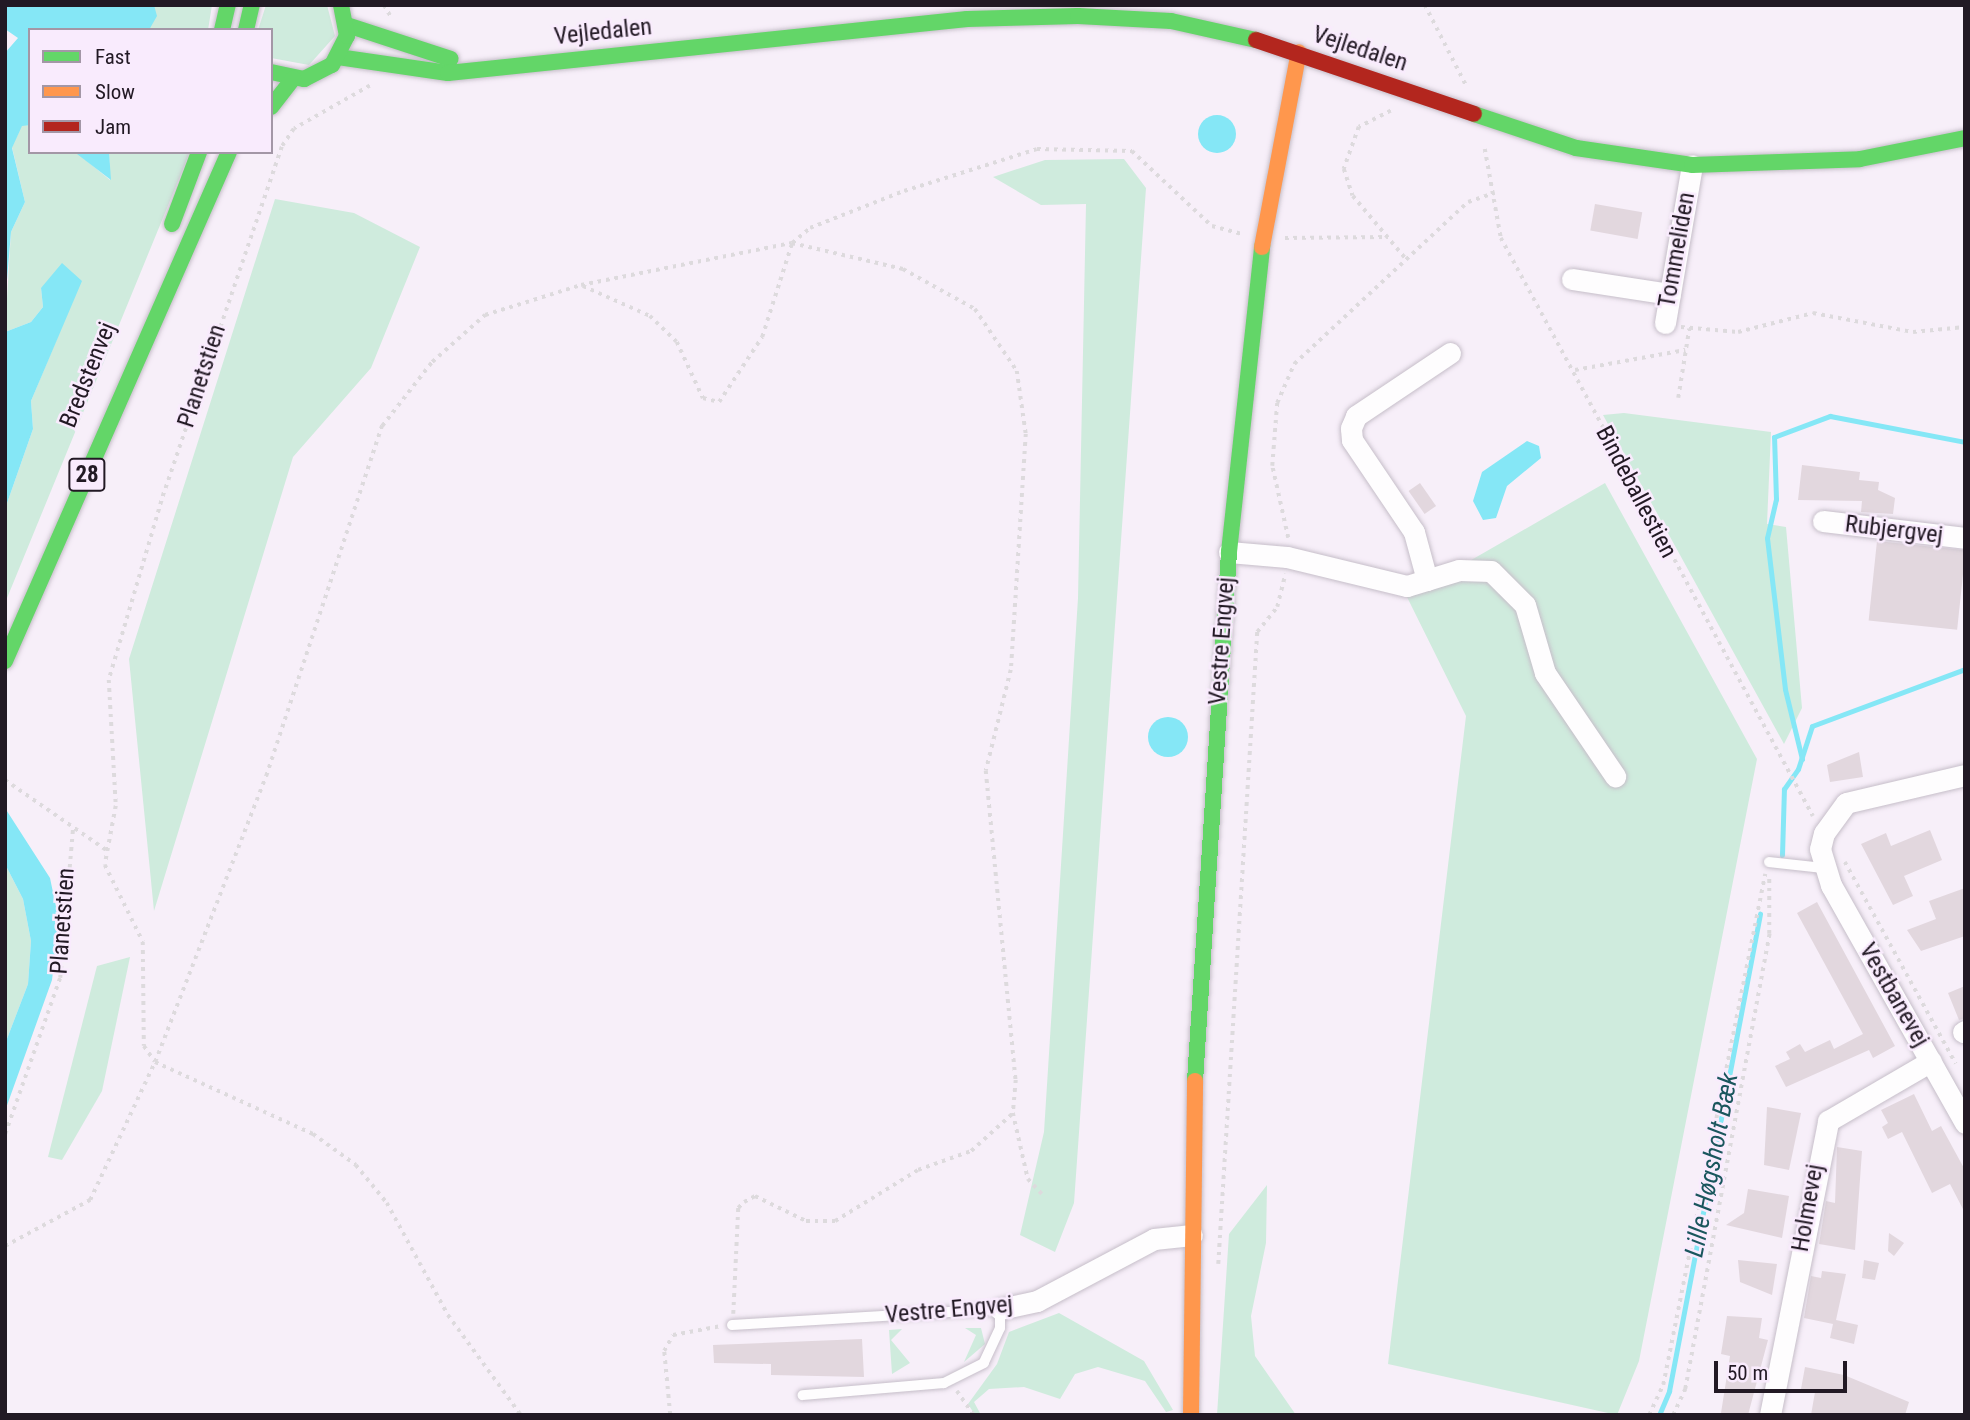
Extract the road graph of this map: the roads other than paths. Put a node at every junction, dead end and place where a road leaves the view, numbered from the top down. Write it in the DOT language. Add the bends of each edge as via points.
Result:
graph roads {
  1 [pos="228,5"];
  2 [pos="252,5"];
  3 [pos="341,5"];
  4 [pos="347,25"];
  5 [pos="222,28"];
  6 [pos="246,28"];
  7 [pos="1299,52"];
  8 [pos="338,57"];
  9 [pos="482,67"];
  10 [pos="273,73"];
  11 [pos="293,79"];
  12 [pos="273,104"];
  13 [pos="1965,138"];
  14 [pos="198,154"];
  15 [pos="228,154"];
  16 [pos="237,154"];
  17 [pos="1692,165"];
  18 [pos="218,181"];
  19 [pos="164,243"];
  20 [pos="1572,279"];
  21 [pos="1670,294"];
  22 [pos="140,307"];
  23 [pos="1665,323"];
  24 [pos="1450,353"];
  25 [pos="1823,521"];
  26 [pos="1965,538"];
  27 [pos="1229,552"];
  28 [pos="1427,579"];
  29 [pos="5,654"];
  30 [pos="5,661"];
  31 [pos="1965,775"];
  32 [pos="1615,776"];
  33 [pos="1769,862"];
  34 [pos="1833,863"];
  35 [pos="1931,1061"];
  36 [pos="1965,1122"];
  37 [pos="1192,1235"];
  38 [pos="1000,1309"];
  39 [pos="732,1325"];
  40 [pos="803,1395"];
  41 [pos="1191,1415"];
  42 [pos="1770,1415"];
  1 -- 5 [label="main road"];
  2 -- 6 [label="main road"];
  3 -- 4 [label="main road"];
  4 -- 8 [label="main road"];
  4 -- 9 [label="main road, Vejledalen"];
  7 -- 9 [label="main road, Vejledalen" via="1171,22 1078,16 967,19"];
  7 -- 17 [label="main road, Vejledalen" via="1576,148"];
  7 -- 27 [label="main road, Vestre Engvej" via="1263,236"];
  8 -- 9 [label="main road, Vejledalen" via="448,73"];
  8 -- 11 [label="main road" via="314,76"];
  10 -- 11 [label="main road"];
  11 -- 12 [label="main road"];
  13 -- 17 [label="main road, Vejledalen" via="1860,159"];
  14 -- 19 [label="main road"];
  15 -- 18 [label="main road, Bredstenvej / 28"];
  16 -- 18 [label="main road, Bredstenvej / 28"];
  17 -- 21 [label="street, Tommeliden"];
  18 -- 30 [label="main road, Bredstenvej / 28"];
  20 -- 21 [label="street"];
  21 -- 23 [label="street, Tommeliden"];
  22 -- 29 [label="main road, Bredstenvej / 28"];
  24 -- 28 [label="street" via="1356,416 1352,428 1414,531"];
  25 -- 26 [label="street, Rubjergvej"];
  27 -- 28 [label="street" via="1287,557 1407,586"];
  27 -- 37 [label="main road, Vestre Engvej"];
  28 -- 32 [label="street" via="1460,570 1491,571 1507,584 1525,605 1545,673"];
  31 -- 34 [label="street, Vestbanevej" via="1846,803 1824,832"];
  33 -- 34 [label="lane"];
  34 -- 35 [label="street, Vestbanevej" via="1930,1037"];
  35 -- 36 [label="street, Vestbanevej"];
  35 -- 42 [label="street, Holmevej" via="1828,1121"];
  37 -- 38 [label="street, Vestre Engvej" via="1154,1239 1037,1301"];
  37 -- 41 [label="main road, Vestre Engvej"];
  38 -- 39 [label="lane, Vestre Engvej"];
  38 -- 40 [label="lane" via="1000,1328 984,1363 944,1383"];
}
